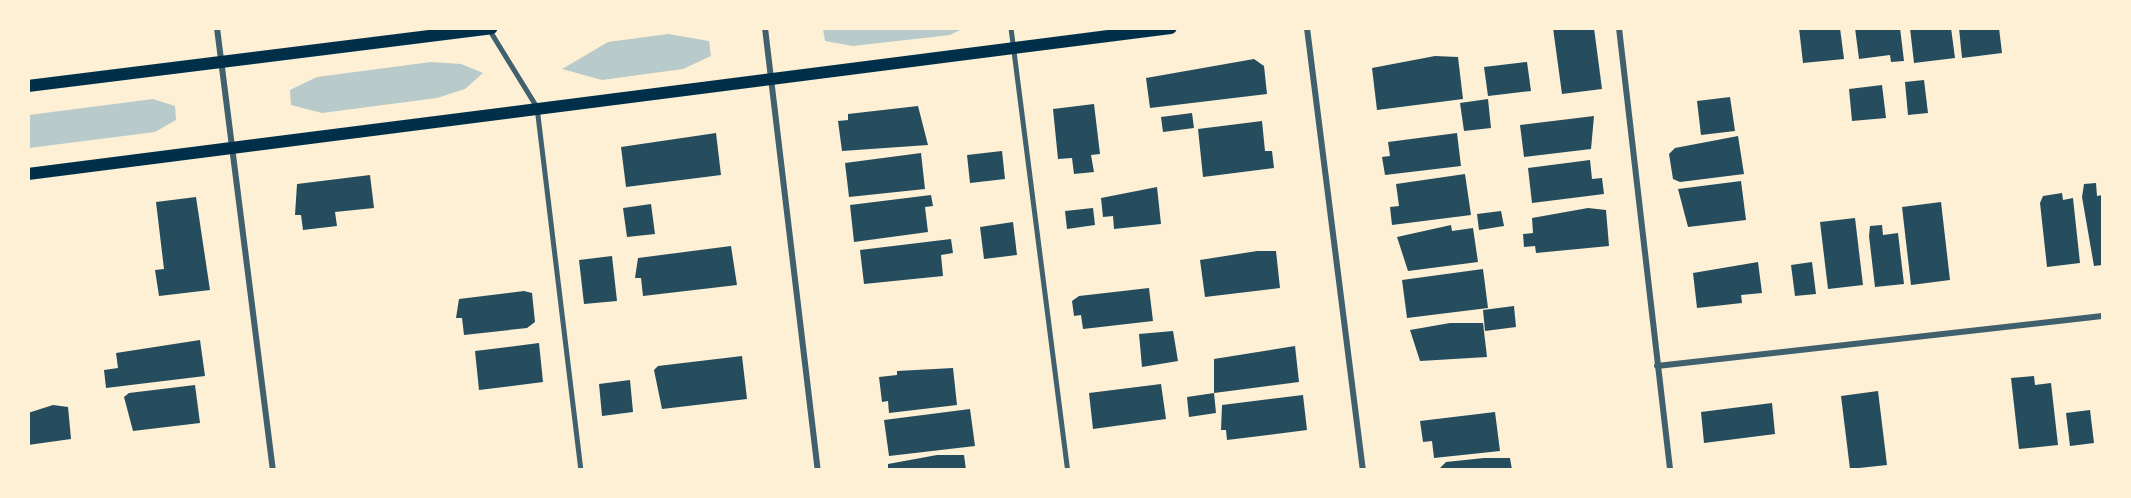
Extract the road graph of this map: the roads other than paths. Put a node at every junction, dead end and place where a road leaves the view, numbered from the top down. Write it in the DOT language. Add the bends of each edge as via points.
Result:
graph roads {
  1 [pos="217,28"];
  2 [pos="765,28"];
  3 [pos="1011,28"];
  4 [pos="1171,28"];
  5 [pos="1308,28"];
  6 [pos="1618,28"];
  7 [pos="489,29"];
  8 [pos="1014,48"];
  9 [pos="220,60"];
  10 [pos="772,79"];
  11 [pos="28,86"];
  12 [pos="537,107"];
  13 [pos="231,149"];
  14 [pos="28,174"];
  15 [pos="2103,316"];
  16 [pos="1657,366"];
  17 [pos="273,470"];
  18 [pos="581,470"];
  19 [pos="818,470"];
  20 [pos="1068,470"];
  21 [pos="1363,470"];
  22 [pos="1670,470"];
  1 -- 9 [label="street"];
  2 -- 10 [label="street"];
  3 -- 8 [label="lane"];
  4 -- 8 [label="main road"];
  5 -- 21 [label="street"];
  6 -- 16 [label="street"];
  7 -- 9 [label="main road"];
  7 -- 12 [label="lane"];
  8 -- 10 [label="main road"];
  8 -- 20 [label="lane"];
  9 -- 11 [label="main road"];
  9 -- 13 [label="street"];
  10 -- 12 [label="main road"];
  10 -- 19 [label="street"];
  12 -- 13 [label="main road"];
  12 -- 18 [label="lane"];
  13 -- 14 [label="main road"];
  13 -- 17 [label="street"];
  15 -- 16 [label="street"];
  16 -- 22 [label="street"];
}
